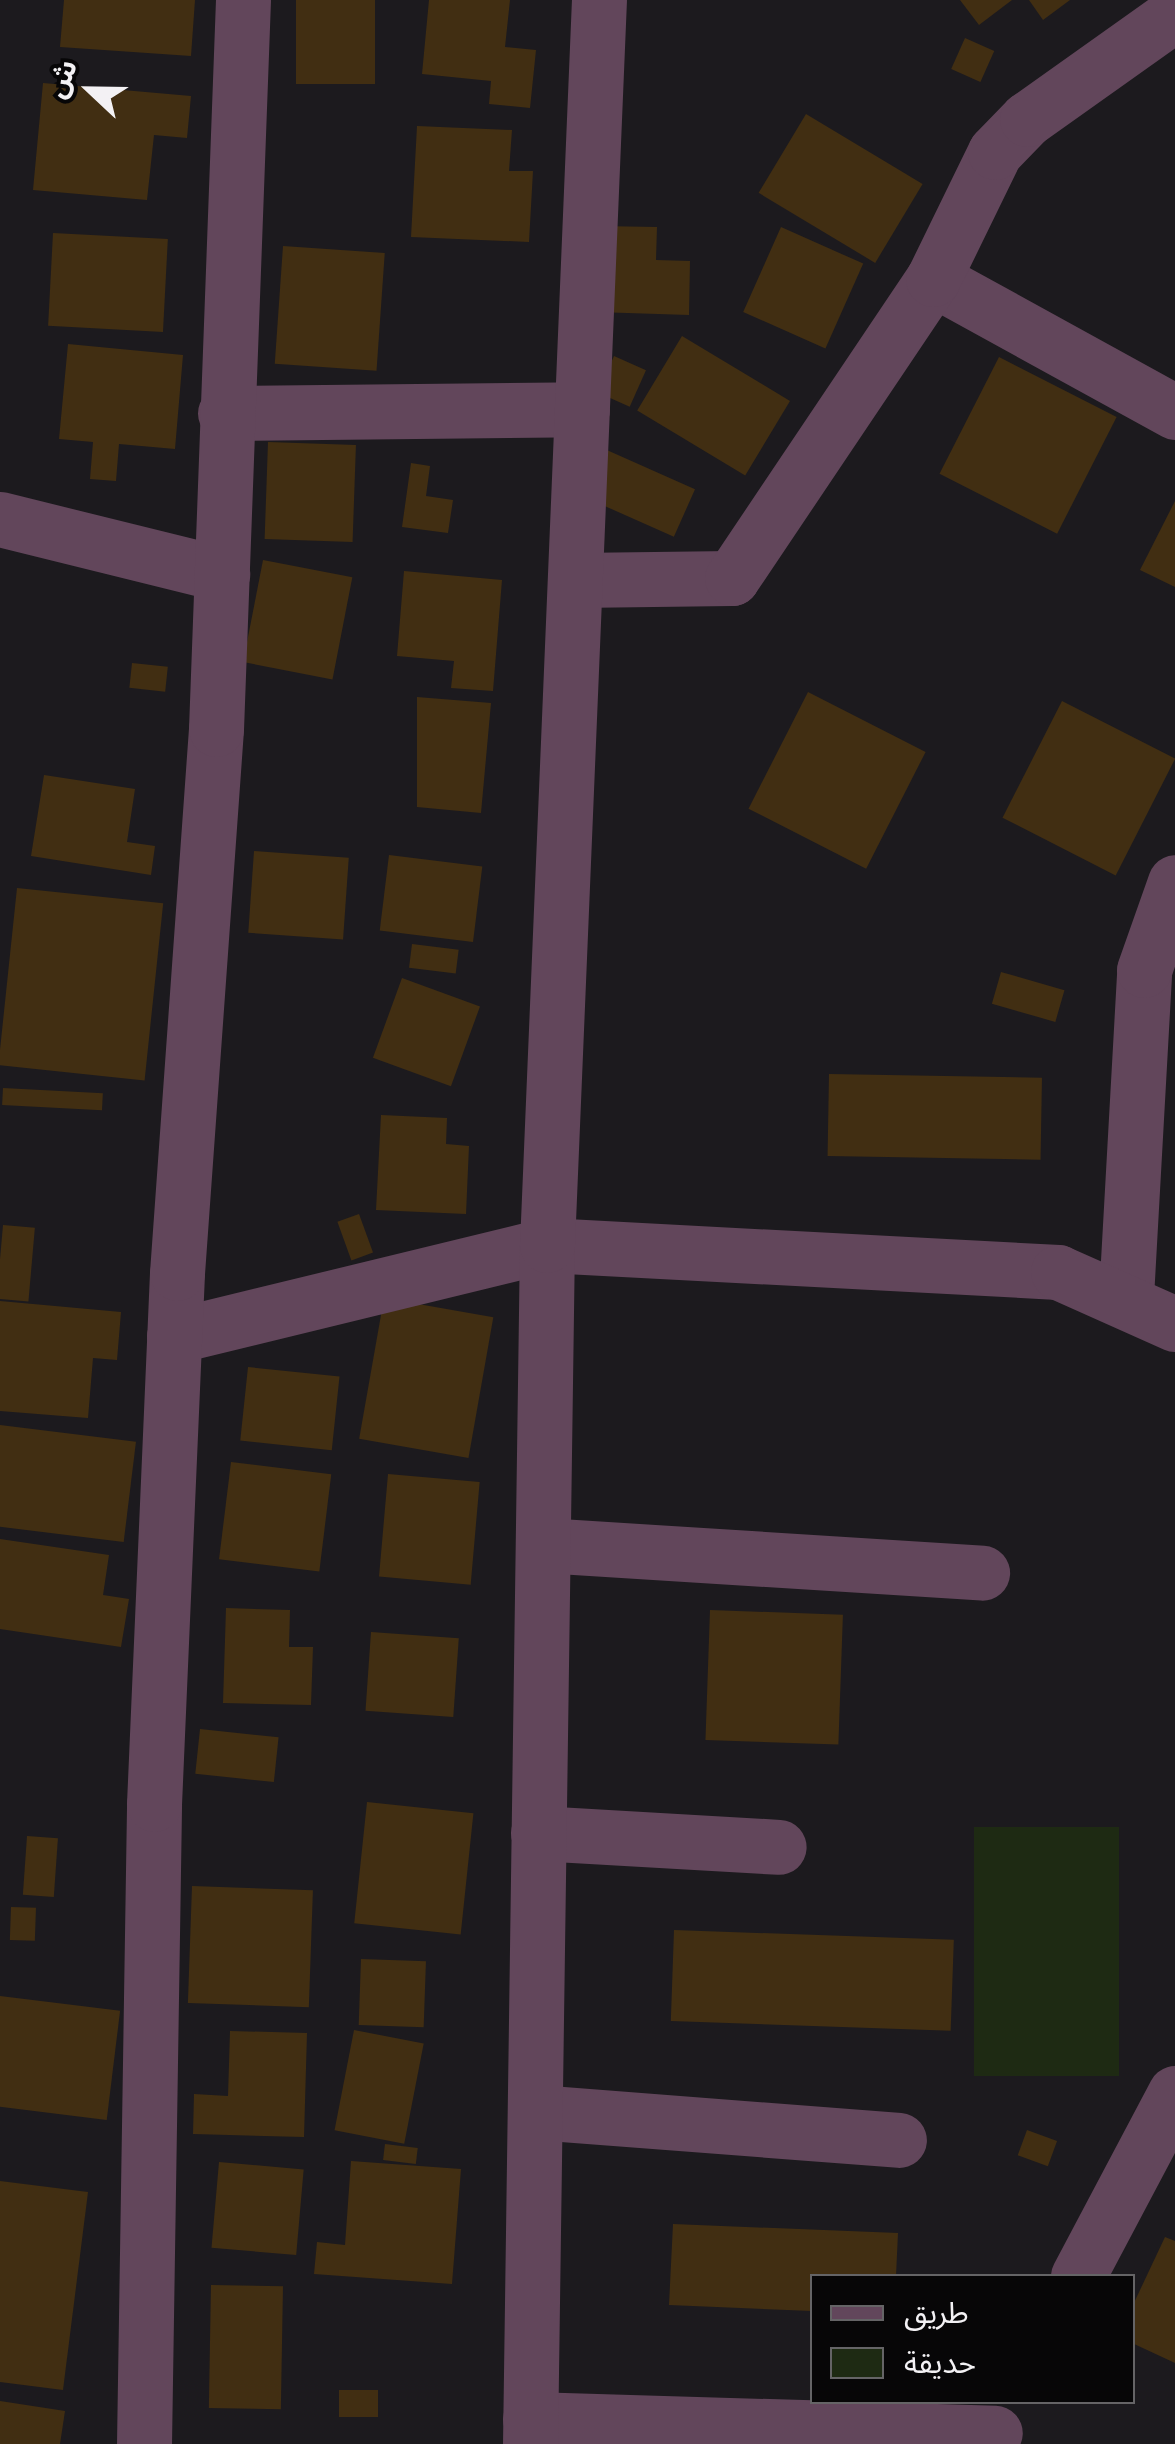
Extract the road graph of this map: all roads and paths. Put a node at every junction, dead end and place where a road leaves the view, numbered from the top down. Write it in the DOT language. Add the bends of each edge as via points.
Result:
graph roads {
  1 [pos="243,0"];
  2 [pos="600,0"];
  3 [pos="1175,14"];
  4 [pos="932,280"];
  5 [pos="582,410"];
  6 [pos="1175,412"];
  7 [pos="225,413"];
  8 [pos="0,519"];
  9 [pos="222,574"];
  10 [pos="575,580"];
  11 [pos="1175,882"];
  12 [pos="547,1246"];
  13 [pos="1126,1297"];
  14 [pos="1175,1324"];
  15 [pos="174,1336"];
  16 [pos="543,1545"];
  17 [pos="982,1573"];
  18 [pos="538,1833"];
  19 [pos="780,1847"];
  20 [pos="1175,2093"];
  21 [pos="536,2112"];
  22 [pos="899,2140"];
  23 [pos="1079,2274"];
  24 [pos="999,2426"];
  25 [pos="530,2432"];
  26 [pos="144,2444"];
  1 -- 7 [label="street"];
  2 -- 5 [label="street"];
  3 -- 4 [label="street" via="1027,118 995,152"];
  4 -- 6 [label="street"];
  4 -- 10 [label="street" via="732,578"];
  5 -- 7 [label="street"];
  5 -- 10 [label="street"];
  7 -- 9 [label="street"];
  8 -- 9 [label="street"];
  9 -- 15 [label="street"];
  10 -- 12 [label="street"];
  11 -- 13 [label="street" via="1144,970"];
  12 -- 13 [label="street" via="1058,1272"];
  12 -- 15 [label="street"];
  12 -- 16 [label="street"];
  13 -- 14 [label="street"];
  15 -- 26 [label="street" via="154,1804"];
  16 -- 17 [label="street"];
  16 -- 18 [label="street"];
  18 -- 19 [label="street"];
  18 -- 21 [label="street"];
  20 -- 23 [label="street"];
  21 -- 22 [label="street"];
  21 -- 25 [label="street"];
  24 -- 25 [label="street"];
}
